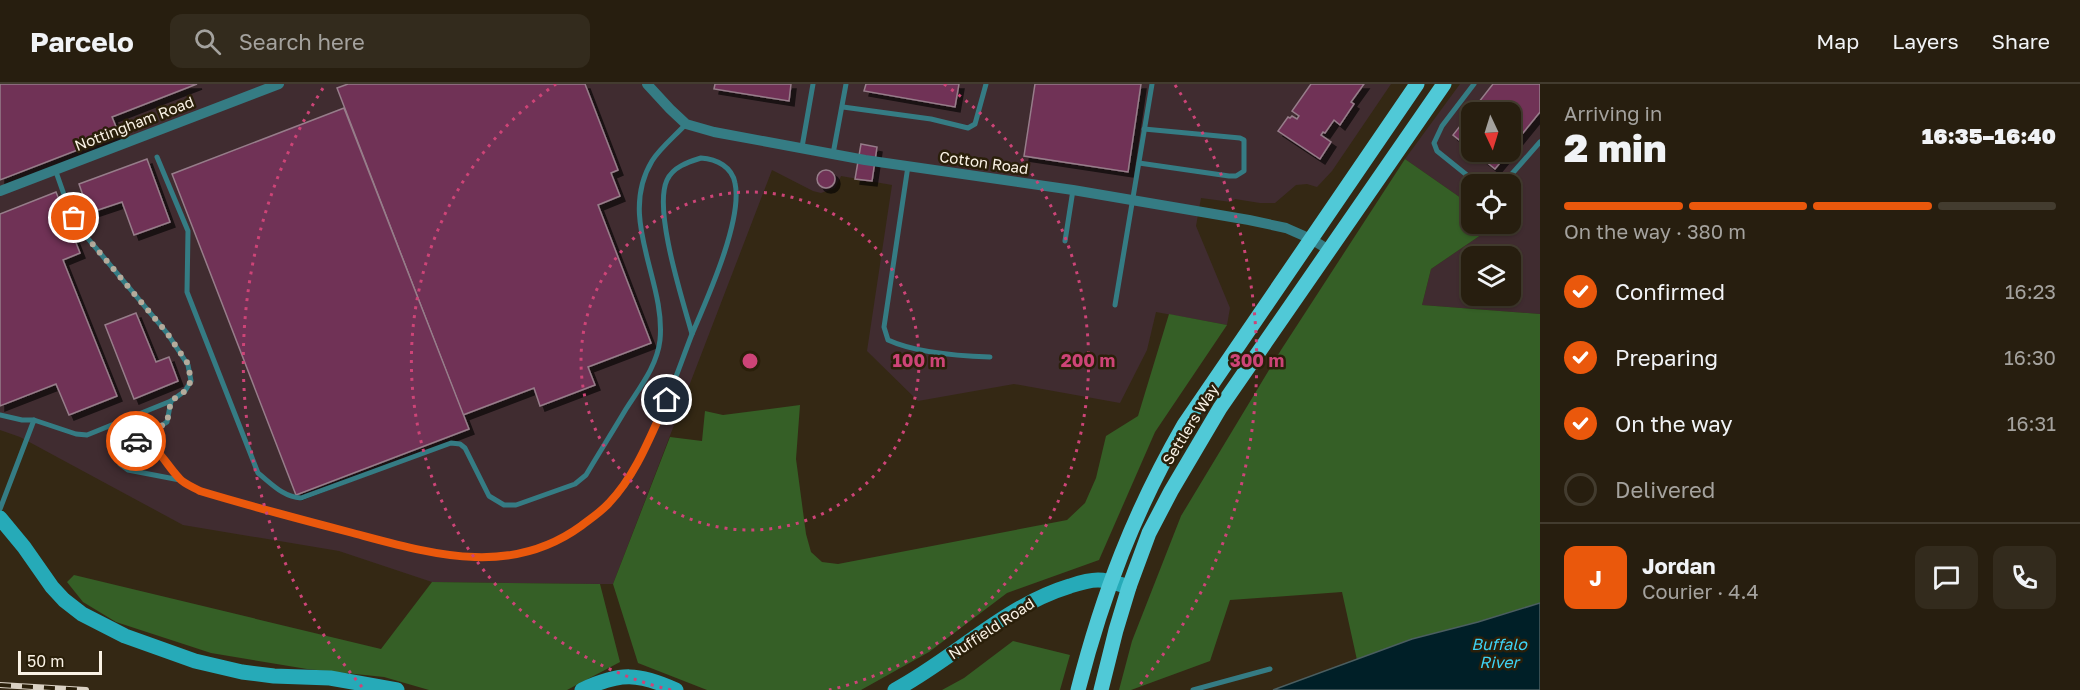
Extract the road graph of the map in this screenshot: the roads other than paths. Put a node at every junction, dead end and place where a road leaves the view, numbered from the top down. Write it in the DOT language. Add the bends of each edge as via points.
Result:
graph roads {
  1 [pos="279,84"];
  2 [pos="647,84"];
  3 [pos="813,84"];
  4 [pos="846,84"];
  5 [pos="986,84"];
  6 [pos="1152,84"];
  7 [pos="1418,84"];
  8 [pos="1444,84"];
  9 [pos="1474,84"];
  10 [pos="843,106"];
  11 [pos="686,124"];
  12 [pos="1144,129"];
  13 [pos="1540,142"];
  14 [pos="802,149"];
  15 [pos="833,154"];
  16 [pos="157,157"];
  17 [pos="1139,163"];
  18 [pos="908,166"];
  19 [pos="55,169"];
  20 [pos="1466,174"];
  21 [pos="1512,174"];
  22 [pos="1073,190"];
  23 [pos="0,191"];
  24 [pos="1132,200"];
  25 [pos="1311,239"];
  26 [pos="1065,241"];
  27 [pos="1329,250"];
  28 [pos="1115,305"];
  29 [pos="692,334"];
  30 [pos="990,357"];
  31 [pos="171,401"];
  32 [pos="0,415"];
  33 [pos="34,420"];
  34 [pos="135,441"];
  35 [pos="180,480"];
  36 [pos="0,509"];
  37 [pos="0,518"];
  38 [pos="1111,581"];
  39 [pos="1129,587"];
  40 [pos="1270,669"];
  41 [pos="397,690"];
  42 [pos="582,690"];
  43 [pos="676,690"];
  44 [pos="895,690"];
  45 [pos="1078,690"];
  46 [pos="1101,690"];
  47 [pos="1193,690"];
  1 -- 19 [label="street, Nottingham Road"];
  2 -- 11 [label="street, Cotton Road"];
  3 -- 14 [label="lane"];
  4 -- 10 [label="lane"];
  5 -- 10 [label="lane" via="975,124 968,128"];
  6 -- 12 [label="lane"];
  7 -- 25 [label="main road, Settlers Way"];
  8 -- 27 [label="main road, Settlers Way"];
  9 -- 20 [label="lane" via="1434,143 1437,151"];
  10 -- 15 [label="lane"];
  11 -- 14 [label="street, Cotton Road"];
  11 -- 16 [label="lane" via="652,160 642,182 641,232 661,318 653,365 586,476 575,484 516,505 504,505 489,496 460,444 451,443 301,498 283,494 258,473 188,292 188,231"];
  12 -- 17 [label="lane"];
  12 -- 17 [label="lane" via="1240,138 1245,146 1244,171 1229,176"];
  13 -- 21 [label="lane"];
  14 -- 15 [label="street, Cotton Road"];
  15 -- 18 [label="street, Cotton Road"];
  17 -- 24 [label="lane"];
  18 -- 22 [label="street, Cotton Road"];
  18 -- 30 [label="lane" via="884,327 888,340 957,356"];
  19 -- 23 [label="street, Nottingham Road"];
  19 -- 31 [label="lane" via="80,229 188,364 191,381"];
  22 -- 24 [label="street, Cotton Road"];
  22 -- 26 [label="lane"];
  24 -- 25 [label="street, Cotton Road" via="1286,228"];
  24 -- 28 [label="lane"];
  25 -- 27 [label="street, Cotton Road"];
  25 -- 38 [label="main road, Settlers Way" via="1160,466"];
  27 -- 39 [label="main road, Settlers Way" via="1197,445 1149,533"];
  29 -- 29 [label="lane" via="670,254 664,196 667,180 676,168 701,158 722,164 730,172 736,194 729,234"];
  29 -- 35 [label="lane" via="649,442 627,480 591,518 555,542 532,551 484,559 437,554 253,507 200,491"];
  31 -- 33 [label="lane" via="87,435"];
  31 -- 34 [label="lane" via="167,422"];
  32 -- 33 [label="lane"];
  33 -- 36 [label="lane"];
  34 -- 35 [label="lane" via="147,442 165,458"];
  34 -- 35 [label="lane" via="118,451 120,464 128,470"];
  37 -- 41 [label="street" via="64,600 125,636 195,661 242,672 330,678"];
  38 -- 39 [label="street, Nuffield Road"];
  38 -- 44 [label="street, Nuffield Road" via="1083,582 1032,600"];
  38 -- 45 [label="main road, Settlers Way"];
  39 -- 46 [label="main road, Settlers Way"];
  40 -- 47 [label="lane"];
  42 -- 43 [label="street" via="629,675 652,679"];
}
